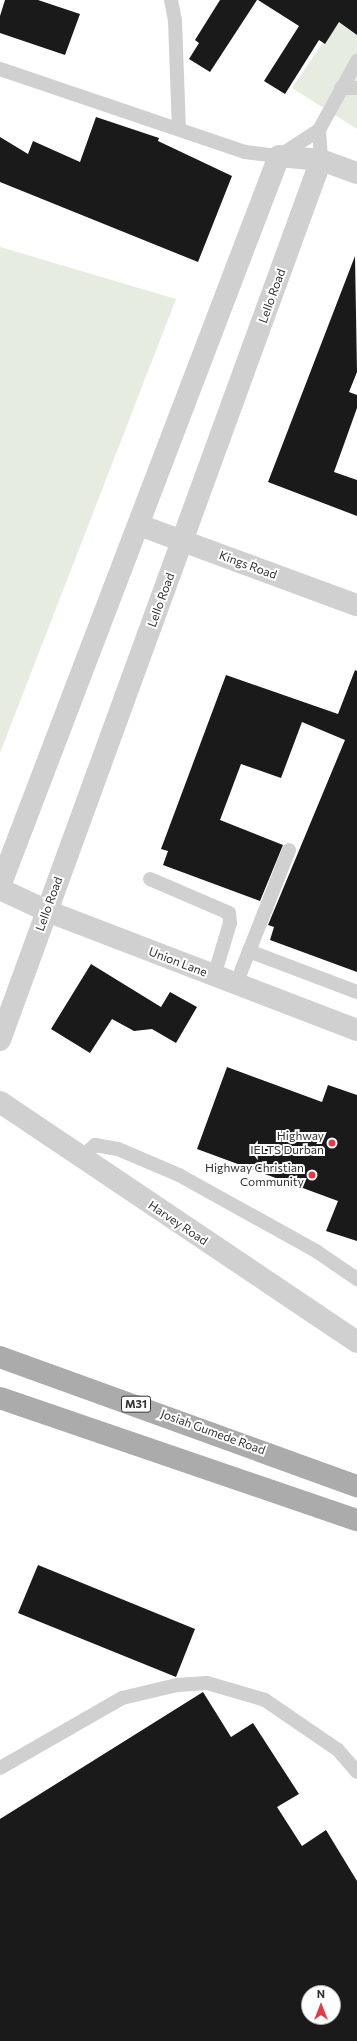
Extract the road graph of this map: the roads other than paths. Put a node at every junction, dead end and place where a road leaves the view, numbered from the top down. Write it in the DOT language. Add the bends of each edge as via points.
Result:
graph roads {
  1 [pos="171,0"];
  2 [pos="357,61"];
  3 [pos="0,69"];
  4 [pos="341,88"];
  5 [pos="357,88"];
  6 [pos="179,129"];
  7 [pos="319,130"];
  8 [pos="279,156"];
  9 [pos="321,160"];
  10 [pos="357,173"];
  11 [pos="139,525"];
  12 [pos="182,541"];
  13 [pos="357,605"];
  14 [pos="289,850"];
  15 [pos="150,879"];
  16 [pos="0,888"];
  17 [pos="47,911"];
  18 [pos="249,951"];
  19 [pos="214,976"];
  20 [pos="236,984"];
  21 [pos="357,992"];
  22 [pos="357,1030"];
  23 [pos="0,1040"];
  24 [pos="0,1102"];
  25 [pos="81,1158"];
  26 [pos="357,1279"];
  27 [pos="357,1342"];
  28 [pos="0,1357"];
  29 [pos="0,1398"];
  30 [pos="357,1486"];
  31 [pos="357,1520"];
  32 [pos="0,1768"];
  33 [pos="357,1772"];
  1 -- 6 [label="lane" via="175,20"];
  2 -- 4 [label="lane"];
  3 -- 6 [label="lane"];
  4 -- 5 [label="lane"];
  4 -- 7 [label="lane"];
  6 -- 8 [label="lane" via="245,152"];
  7 -- 8 [label="lane"];
  7 -- 9 [label="lane"];
  8 -- 9 [label="street"];
  8 -- 11 [label="street"];
  9 -- 10 [label="street"];
  9 -- 12 [label="street, Lello Road"];
  11 -- 12 [label="street, Kings Road"];
  11 -- 16 [label="street"];
  12 -- 13 [label="street, Kings Road"];
  12 -- 17 [label="street, Lello Road"];
  14 -- 18 [label="lane"];
  15 -- 19 [label="lane" via="229,913 230,923"];
  16 -- 17 [label="street, Union Lane"];
  17 -- 19 [label="street, Union Lane"];
  17 -- 23 [label="street, Lello Road"];
  18 -- 20 [label="lane"];
  18 -- 21 [label="lane"];
  19 -- 20 [label="street, Union Lane"];
  20 -- 22 [label="street, Union Lane"];
  24 -- 25 [label="street, Harvey Road"];
  25 -- 26 [label="lane" via="95,1145 118,1148 179,1175 316,1251"];
  25 -- 27 [label="street, Harvey Road"];
  28 -- 30 [label="main road, Josiah Gumede Road / M31"];
  29 -- 31 [label="main road" via="308,1501"];
  32 -- 33 [label="lane" via="122,1698 176,1685 207,1683 265,1700 338,1750"];
}
